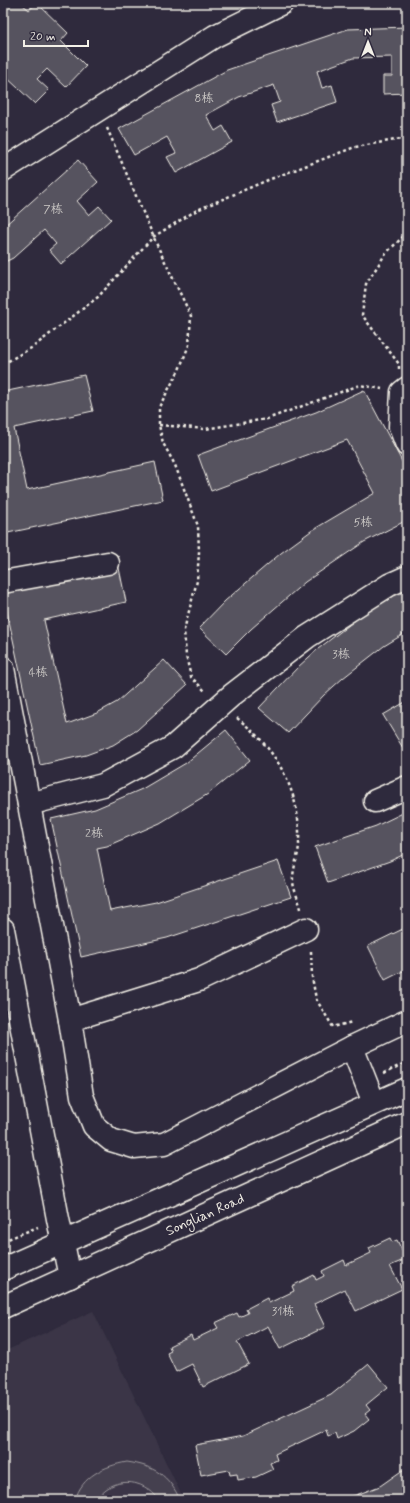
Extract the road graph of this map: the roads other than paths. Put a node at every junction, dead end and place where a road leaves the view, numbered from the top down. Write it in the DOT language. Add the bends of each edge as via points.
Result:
graph roads {
  1 [pos="282,3"];
  2 [pos="3,170"];
  3 [pos="404,390"];
  4 [pos="407,445"];
  5 [pos="108,562"];
  6 [pos="407,577"];
  7 [pos="3,582"];
  8 [pos="3,668"];
  9 [pos="407,787"];
  10 [pos="375,801"];
  11 [pos="29,804"];
  12 [pos="3,929"];
  13 [pos="306,929"];
  14 [pos="70,1020"];
  15 [pos="407,1021"];
  16 [pos="352,1047"];
  17 [pos="407,1089"];
  18 [pos="374,1103"];
  19 [pos="407,1123"];
  20 [pos="63,1242"];
  21 [pos="3,1268"];
  22 [pos="70,1277"];
  23 [pos="3,1307"];
  1 -- 2 [label="street" via="215,36"];
  3 -- 4 [label="street" via="400,427"];
  5 -- 7 [label="street"];
  6 -- 11 [label="street" via="389,585 307,637 173,747 103,785"];
  8 -- 11 [label="street"];
  9 -- 10 [label="street"];
  11 -- 14 [label="street"];
  12 -- 20 [label="street"];
  13 -- 14 [label="street" via="199,980"];
  14 -- 16 [label="street" via="82,1096 94,1126 111,1140 134,1147 164,1144"];
  15 -- 16 [label="street"];
  16 -- 18 [label="street"];
  17 -- 18 [label="street"];
  18 -- 20 [label="street"];
  19 -- 22 [label="street, Songlian Road"];
  20 -- 21 [label="street"];
  20 -- 22 [label="street"];
  22 -- 23 [label="street, Songlian Road"];
}
